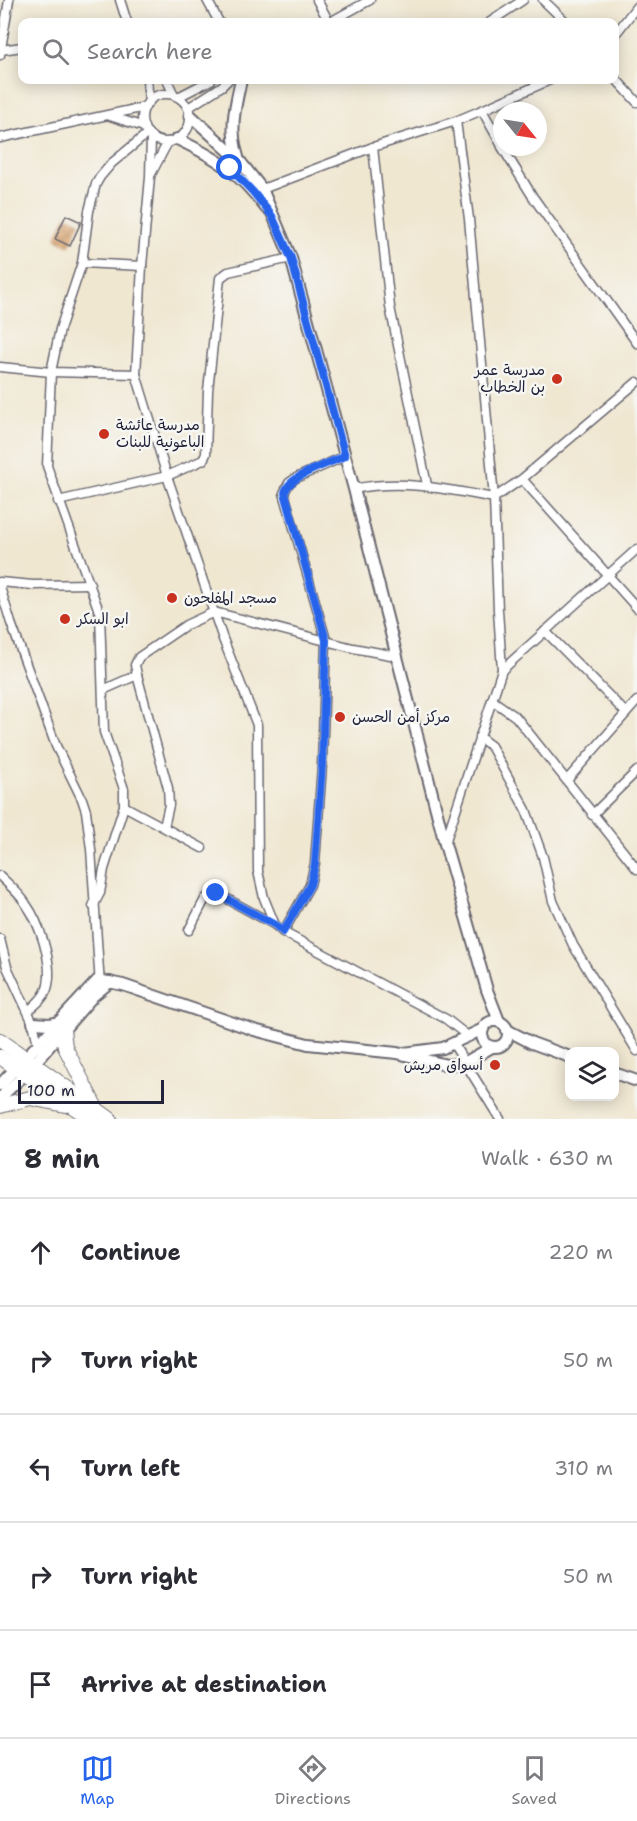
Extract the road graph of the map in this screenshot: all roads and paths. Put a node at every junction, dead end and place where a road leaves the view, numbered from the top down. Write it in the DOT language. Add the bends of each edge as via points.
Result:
graph roads {
  1 [pos="9,0"];
  2 [pos="207,0"];
  3 [pos="316,0"];
  4 [pos="370,0"];
  5 [pos="523,0"];
  6 [pos="543,0"];
  7 [pos="121,3"];
  8 [pos="637,6"];
  9 [pos="126,18"];
  10 [pos="131,18"];
  11 [pos="217,18"];
  12 [pos="327,18"];
  13 [pos="337,18"];
  14 [pos="496,18"];
  15 [pos="562,18"];
  16 [pos="619,31"];
  17 [pos="18,48"];
  18 [pos="1,50"];
  19 [pos="0,55"];
  20 [pos="619,82"];
  21 [pos="147,84"];
  22 [pos="169,84"];
  23 [pos="202,84"];
  24 [pos="225,84"];
  25 [pos="240,84"];
  26 [pos="541,84"];
  27 [pos="176,96"];
  28 [pos="637,102"];
  29 [pos="147,105"];
  30 [pos="482,110"];
  31 [pos="189,112"];
  32 [pos="109,116"];
  33 [pos="456,121"];
  34 [pos="493,130"];
  35 [pos="148,132"];
  36 [pos="0,138"];
  37 [pos="172,140"];
  38 [pos="373,147"];
  39 [pos="508,156"];
  40 [pos="239,160"];
  41 [pos="150,177"];
  42 [pos="258,190"];
  43 [pos="291,258"];
  44 [pos="82,263"];
  45 [pos="142,266"];
  46 [pos="637,343"];
  47 [pos="0,367"];
  48 [pos="51,372"];
  49 [pos="136,374"];
  50 [pos="637,382"];
  51 [pos="345,456"];
  52 [pos="167,476"];
  53 [pos="522,479"];
  54 [pos="427,485"];
  55 [pos="354,489"];
  56 [pos="494,498"];
  57 [pos="58,501"];
  58 [pos="637,549"];
  59 [pos="607,575"];
  60 [pos="0,582"];
  61 [pos="90,584"];
  62 [pos="0,587"];
  63 [pos="637,608"];
  64 [pos="214,612"];
  65 [pos="11,623"];
  66 [pos="0,624"];
  67 [pos="545,631"];
  68 [pos="326,640"];
  69 [pos="396,656"];
  70 [pos="502,670"];
  71 [pos="136,675"];
  72 [pos="103,690"];
  73 [pos="492,700"];
  74 [pos="637,701"];
  75 [pos="626,713"];
  76 [pos="479,737"];
  77 [pos="637,771"];
  78 [pos="567,780"];
  79 [pos="124,806"];
  80 [pos="592,815"];
  81 [pos="164,827"];
  82 [pos="445,844"];
  83 [pos="202,848"];
  84 [pos="637,870"];
  85 [pos="0,876"];
  86 [pos="93,906"];
  87 [pos="275,925"];
  88 [pos="189,930"];
  89 [pos="283,932"];
  90 [pos="0,939"];
  91 [pos="103,984"];
  92 [pos="487,990"];
  93 [pos="28,1011"];
  94 [pos="33,1023"];
  95 [pos="503,1025"];
  96 [pos="61,1026"];
  97 [pos="485,1026"];
  98 [pos="469,1037"];
  99 [pos="0,1040"];
  100 [pos="505,1042"];
  101 [pos="532,1043"];
  102 [pos="454,1045"];
  103 [pos="492,1047"];
  104 [pos="637,1051"];
  105 [pos="397,1053"];
  106 [pos="565,1055"];
  107 [pos="0,1057"];
  108 [pos="29,1061"];
  109 [pos="464,1063"];
  110 [pos="619,1074"];
  111 [pos="637,1081"];
  112 [pos="0,1085"];
  113 [pos="0,1098"];
  114 [pos="0,1106"];
  115 [pos="75,1108"];
  116 [pos="94,1115"];
  117 [pos="110,1119"];
  118 [pos="500,1119"];
  1 -- 18 [label="street"];
  2 -- 11 [label="street"];
  3 -- 12 [label="street"];
  4 -- 13 [label="street"];
  5 -- 14 [label="street"];
  6 -- 15 [label="street"];
  7 -- 9 [label="street"];
  7 -- 10 [label="street"];
  8 -- 16 [label="street"];
  17 -- 18 [label="street"];
  18 -- 19 [label="street"];
  20 -- 28 [label="street"];
  21 -- 29 [label="street"];
  22 -- 27 [label="street"];
  23 -- 27 [label="street"];
  24 -- 31 [label="street"];
  25 -- 40 [label="street" via="232,117"];
  26 -- 30 [label="street"];
  27 -- 29 [label="street" via="160,95"];
  27 -- 31 [label="street"];
  29 -- 32 [label="street"];
  29 -- 35 [label="street" via="143,114"];
  30 -- 33 [label="street"];
  30 -- 34 [label="street"];
  31 -- 37 [label="street" via="187,129"];
  31 -- 40 [label="street"];
  32 -- 35 [label="street"];
  32 -- 36 [label="street"];
  33 -- 38 [label="street"];
  33 -- 56 [label="street" via="469,219"];
  35 -- 37 [label="street" via="162,141"];
  35 -- 41 [label="street"];
  35 -- 44 [label="street" via="100,177 89,211"];
  37 -- 41 [label="street"];
  37 -- 42 [label="street" via="230,168"];
  38 -- 42 [label="street"];
  38 -- 54 [label="street" via="390,307"];
  39 -- 46 [label="street"];
  40 -- 42 [label="street"];
  41 -- 45 [label="street"];
  42 -- 43 [label="street"];
  43 -- 51 [label="street"];
  43 -- 52 [label="street" via="221,275 205,457"];
  44 -- 45 [label="street"];
  44 -- 48 [label="street" via="60,329"];
  45 -- 49 [label="street"];
  47 -- 48 [label="street"];
  48 -- 49 [label="street"];
  48 -- 57 [label="street" via="46,455"];
  49 -- 52 [label="street"];
  50 -- 53 [label="street"];
  51 -- 55 [label="street"];
  51 -- 68 [label="street" via="296,478 285,488"];
  52 -- 57 [label="street"];
  52 -- 64 [label="street"];
  53 -- 56 [label="street"];
  53 -- 59 [label="street"];
  54 -- 55 [label="street" via="382,484"];
  54 -- 56 [label="street"];
  55 -- 69 [label="street"];
  56 -- 70 [label="street"];
  57 -- 61 [label="street"];
  58 -- 59 [label="street"];
  59 -- 63 [label="street"];
  59 -- 67 [label="street"];
  60 -- 61 [label="street"];
  61 -- 72 [label="street" via="102,627"];
  62 -- 65 [label="street"];
  64 -- 68 [label="street"];
  64 -- 71 [label="street" via="142,654 135,663"];
  64 -- 87 [label="street" via="257,725 258,871"];
  65 -- 66 [label="street"];
  65 -- 86 [label="street" via="56,746 86,811"];
  67 -- 70 [label="street"];
  67 -- 75 [label="street"];
  68 -- 69 [label="street"];
  68 -- 89 [label="street" via="315,864 310,885"];
  69 -- 82 [label="street"];
  70 -- 73 [label="street"];
  71 -- 72 [label="street"];
  71 -- 81 [label="street" via="168,788"];
  72 -- 79 [label="street" via="104,732 124,789"];
  73 -- 76 [label="street"];
  73 -- 78 [label="street" via="516,717"];
  74 -- 75 [label="street"];
  75 -- 78 [label="street"];
  76 -- 82 [label="street"];
  76 -- 104 [label="street" via="491,746 519,795 564,927"];
  77 -- 80 [label="street"];
  78 -- 80 [label="street"];
  79 -- 81 [label="street"];
  79 -- 86 [label="street"];
  80 -- 84 [label="street"];
  81 -- 83 [label="street"];
  82 -- 92 [label="street"];
  85 -- 93 [label="street" via="26,903 47,958 48,986"];
  86 -- 91 [label="street"];
  87 -- 88 [label="street" via="213,893"];
  87 -- 89 [label="street"];
  89 -- 98 [label="street" via="446,1019"];
  90 -- 93 [label="street" via="7,967"];
  91 -- 96 [label="street"];
  91 -- 105 [label="street" via="282,1039"];
  92 -- 95 [label="street"];
  92 -- 97 [label="street"];
  93 -- 94 [label="street"];
  94 -- 96 [label="street"];
  94 -- 108 [label="street"];
  95 -- 97 [label="street" via="490,1021"];
  95 -- 100 [label="street"];
  95 -- 101 [label="street"];
  96 -- 108 [label="street"];
  96 -- 116 [label="main road" via="65,1047"];
  97 -- 98 [label="street"];
  97 -- 103 [label="street" via="483,1040"];
  98 -- 102 [label="street"];
  99 -- 108 [label="main road"];
  100 -- 101 [label="street"];
  100 -- 103 [label="street"];
  101 -- 106 [label="street"];
  102 -- 105 [label="street"];
  102 -- 109 [label="street"];
  103 -- 109 [label="street"];
  105 -- 109 [label="street" via="447,1065"];
  107 -- 108 [label="main road"];
  108 -- 112 [label="street"];
  108 -- 113 [label="street"];
  108 -- 115 [label="main road"];
  108 -- 116 [label="main road"];
  109 -- 118 [label="street"];
  110 -- 111 [label="street"];
  114 -- 115 [label="main road" via="30,1098"];
  115 -- 116 [label="main road"];
  116 -- 117 [label="main road"];
}
